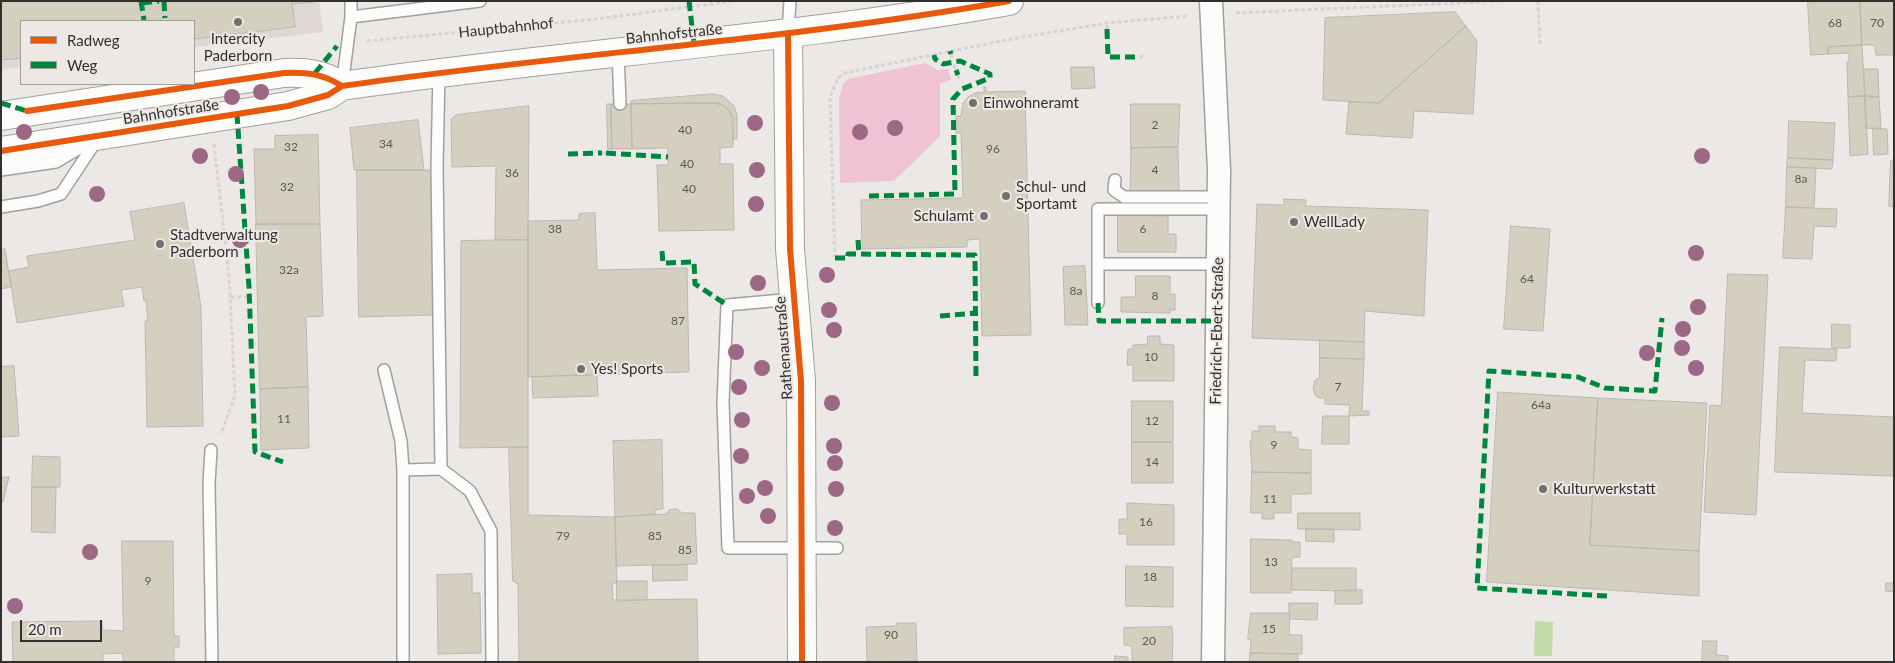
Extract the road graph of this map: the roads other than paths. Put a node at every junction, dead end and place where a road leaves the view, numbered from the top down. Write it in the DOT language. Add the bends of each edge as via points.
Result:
graph roads {
  1 [pos="351,1"];
  2 [pos="480,1"];
  3 [pos="790,1"];
  4 [pos="1009,1"];
  5 [pos="1212,8"];
  6 [pos="351,17"];
  7 [pos="788,33"];
  8 [pos="618,52"];
  9 [pos="439,72"];
  10 [pos="342,86"];
  11 [pos="620,104"];
  12 [pos="1,116"];
  13 [pos="100,136"];
  14 [pos="1,152"];
  15 [pos="1,170"];
  16 [pos="1115,180"];
  17 [pos="1218,203"];
  18 [pos="1,207"];
  19 [pos="1098,264"];
  20 [pos="1218,264"];
  21 [pos="794,299"];
  22 [pos="1098,303"];
  23 [pos="384,370"];
  24 [pos="211,450"];
  25 [pos="441,469"];
  26 [pos="403,470"];
  27 [pos="801,547"];
  28 [pos="838,548"];
  29 [pos="212,662"];
  30 [pos="403,662"];
  31 [pos="492,662"];
  32 [pos="802,662"];
  33 [pos="1213,662"];
  1 -- 6 [label="lane"];
  2 -- 6 [label="lane"];
  3 -- 7 [label="lane"];
  4 -- 7 [label="main road, Bahnhofstraße"];
  5 -- 17 [label="street, Friedrich-Ebert-Straße"];
  6 -- 10 [label="lane"];
  7 -- 8 [label="main road, Bahnhofstraße"];
  7 -- 21 [label="main road, Rathenaustraße" via="790,249"];
  8 -- 9 [label="main road, Bahnhofstraße"];
  8 -- 11 [label="lane"];
  9 -- 10 [label="main road, Bahnhofstraße"];
  9 -- 25 [label="lane"];
  10 -- 12 [label="main road, Bahnhofstraße" via="315,73 284,73"];
  10 -- 13 [label="main road, Bahnhofstraße" via="328,95 288,106"];
  13 -- 14 [label="main road, Bahnhofstraße"];
  13 -- 15 [label="lane" via="56,162"];
  13 -- 18 [label="lane" via="61,194"];
  16 -- 17 [label="lane" via="1114,190 1124,197"];
  17 -- 19 [label="lane" via="1098,208"];
  17 -- 20 [label="street, Friedrich-Ebert-Straße"];
  19 -- 20 [label="lane"];
  19 -- 22 [label="lane"];
  20 -- 33 [label="street, Friedrich-Ebert-Straße"];
  21 -- 27 [label="main road, Rathenaustraße" via="801,381"];
  21 -- 27 [label="lane" via="727,305 723,412 728,548"];
  23 -- 26 [label="lane" via="401,441"];
  24 -- 29 [label="lane"];
  25 -- 26 [label="lane"];
  25 -- 31 [label="lane" via="470,491 491,532"];
  26 -- 30 [label="lane"];
  27 -- 28 [label="lane"];
  27 -- 32 [label="main road, Rathenaustraße"];
}
